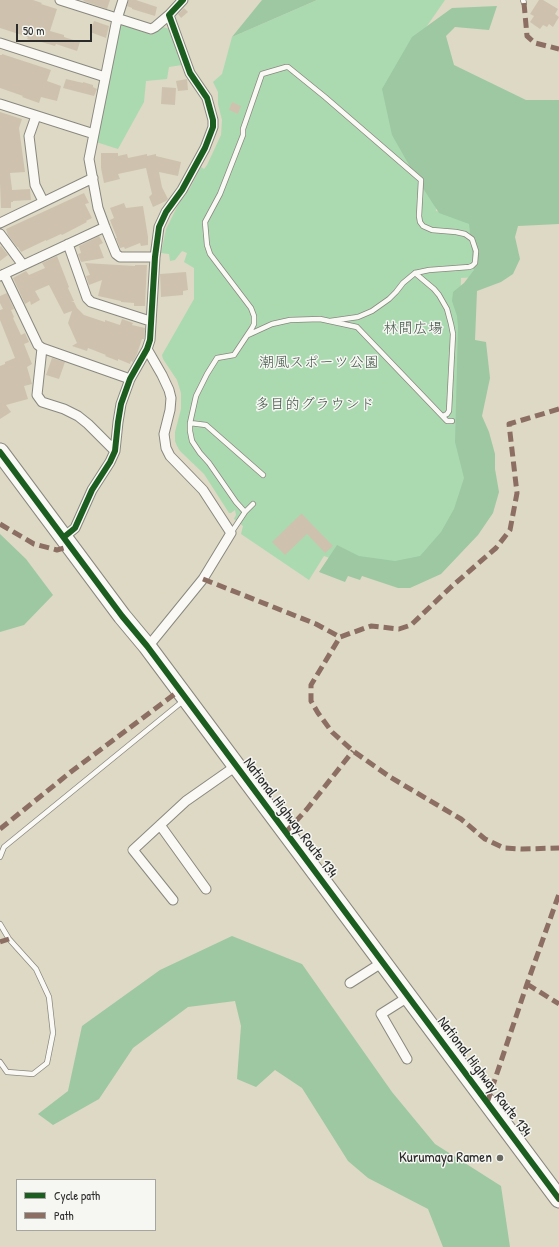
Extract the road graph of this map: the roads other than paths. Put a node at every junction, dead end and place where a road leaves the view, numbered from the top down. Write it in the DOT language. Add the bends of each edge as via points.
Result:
graph roads {
  1 [pos="60,0"];
  2 [pos="123,0"];
  3 [pos="184,0"];
  4 [pos="169,15"];
  5 [pos="117,19"];
  6 [pos="0,43"];
  7 [pos="105,77"];
  8 [pos="0,104"];
  9 [pos="36,116"];
  10 [pos="94,134"];
  11 [pos="93,178"];
  12 [pos="43,201"];
  13 [pos="0,223"];
  14 [pos="105,227"];
  15 [pos="0,234"];
  16 [pos="68,244"];
  17 [pos="155,257"];
  18 [pos="23,265"];
  19 [pos="415,274"];
  20 [pos="2,275"];
  21 [pos="150,321"];
  22 [pos="330,321"];
  23 [pos="247,336"];
  24 [pos="42,348"];
  25 [pos="147,349"];
  26 [pos="130,379"];
  27 [pos="443,416"];
  28 [pos="452,422"];
  29 [pos="190,423"];
  30 [pos="115,451"];
  31 [pos="0,452"];
  32 [pos="263,475"];
  33 [pos="253,504"];
  34 [pos="245,512"];
  35 [pos="231,533"];
  36 [pos="64,537"];
  37 [pos="147,646"];
  38 [pos="186,699"];
  39 [pos="236,766"];
  40 [pos="160,826"];
  41 [pos="0,857"];
  42 [pos="206,889"];
  43 [pos="173,900"];
  44 [pos="0,924"];
  45 [pos="383,962"];
  46 [pos="350,983"];
  47 [pos="408,997"];
  48 [pos="408,1059"];
  49 [pos="0,1062"];
  50 [pos="559,1199"];
  1 -- 5 [label="street"];
  2 -- 5 [label="street"];
  3 -- 4 [label="street"];
  4 -- 5 [label="street" via="151,29"];
  4 -- 17 [label="street" via="190,72 208,98 213,127 202,154 161,222"];
  5 -- 7 [label="street"];
  6 -- 7 [label="street"];
  7 -- 10 [label="street"];
  8 -- 9 [label="street"];
  9 -- 10 [label="street"];
  9 -- 12 [label="street" via="29,136 35,185"];
  10 -- 11 [label="street" via="89,159"];
  11 -- 12 [label="street"];
  11 -- 14 [label="street" via="98,208"];
  12 -- 13 [label="street"];
  14 -- 16 [label="street"];
  14 -- 17 [label="street" via="116,254 120,257"];
  15 -- 18 [label="street"];
  16 -- 18 [label="street"];
  16 -- 21 [label="street" via="87,298 91,302"];
  17 -- 21 [label="street"];
  18 -- 20 [label="street"];
  19 -- 22 [label="lane" via="389,299 372,310 358,317"];
  19 -- 23 [label="lane" via="428,270 469,268 475,263 476,257 472,240 459,232 432,230 423,226 419,216 421,180 288,67 262,74 220,194 205,222 207,245 212,257 253,310 254,324"];
  19 -- 27 [label="lane" via="439,295 447,309 453,334 449,411"];
  20 -- 24 [label="street" via="38,345"];
  21 -- 25 [label="street" via="150,340"];
  22 -- 23 [label="lane" via="290,320 272,324"];
  22 -- 27 [label="lane" via="357,327"];
  23 -- 29 [label="lane" via="234,355 217,358 196,396"];
  24 -- 26 [label="street"];
  24 -- 30 [label="street" via="37,395 42,402 78,416"];
  25 -- 26 [label="street"];
  25 -- 35 [label="street" via="162,375 171,398 164,434 166,448 170,456 203,490"];
  26 -- 30 [label="street" via="119,412"];
  27 -- 28 [label="lane"];
  29 -- 32 [label="lane" via="206,425"];
  29 -- 34 [label="lane" via="192,441"];
  30 -- 36 [label="street" via="92,490 75,528"];
  31 -- 36 [label="highway, National Highway Route 134"];
  33 -- 34 [label="lane"];
  34 -- 35 [label="lane"];
  35 -- 37 [label="street" via="204,579"];
  36 -- 37 [label="highway, National Highway Route 134"];
  37 -- 38 [label="highway, National Highway Route 134"];
  38 -- 39 [label="highway, National Highway Route 134"];
  38 -- 41 [label="lane" via="4,847"];
  39 -- 40 [label="street" via="186,801"];
  39 -- 45 [label="highway, National Highway Route 134"];
  40 -- 42 [label="street"];
  40 -- 43 [label="street" via="133,850"];
  44 -- 49 [label="lane" via="9,939 36,969 49,997 53,1033 47,1063 33,1074 7,1072"];
  45 -- 46 [label="street"];
  45 -- 47 [label="highway, National Highway Route 134"];
  47 -- 48 [label="street" via="381,1014"];
  47 -- 50 [label="highway, National Highway Route 134"];
}
